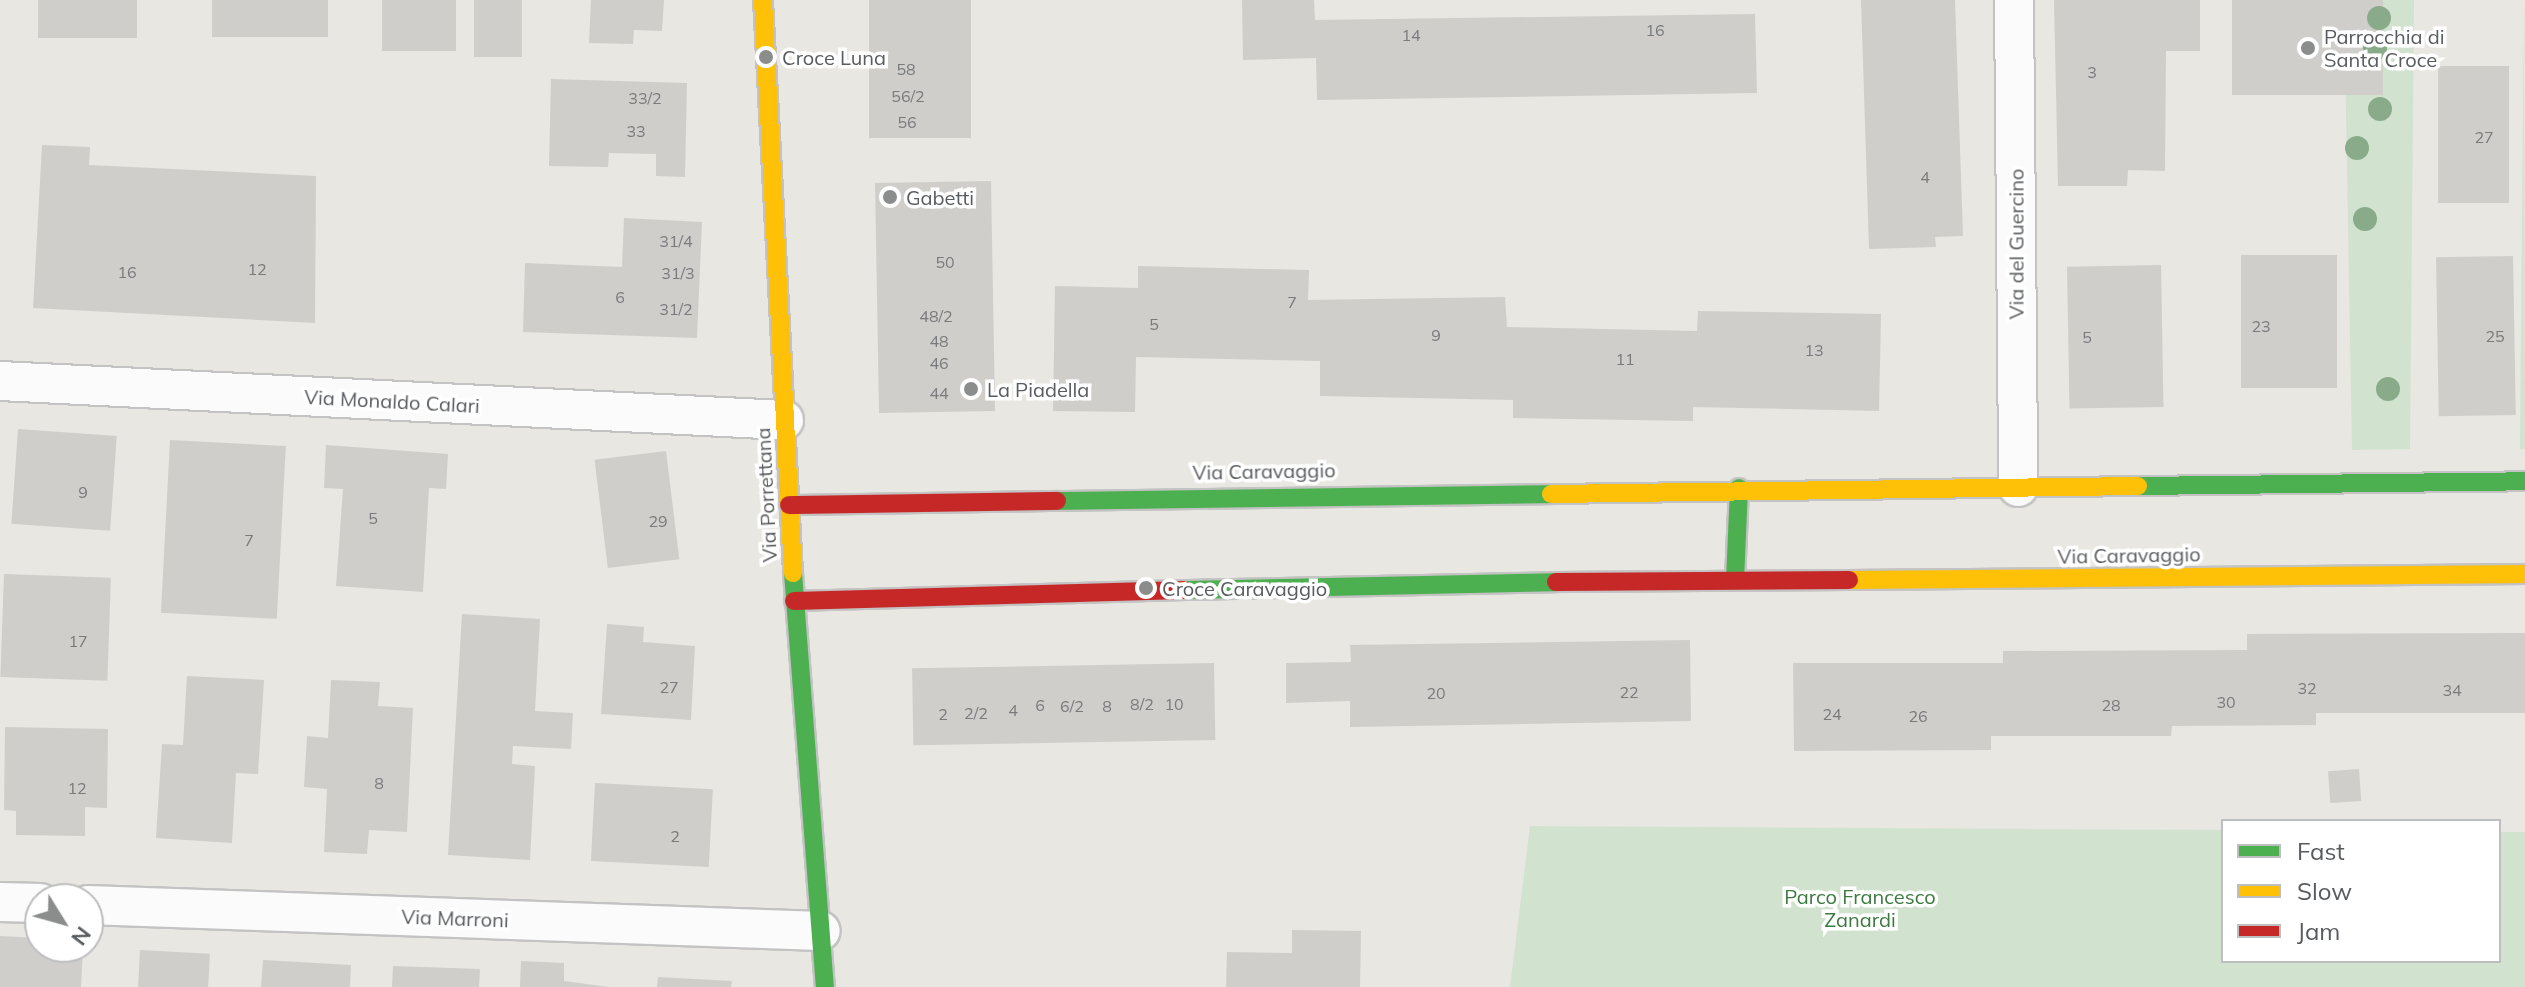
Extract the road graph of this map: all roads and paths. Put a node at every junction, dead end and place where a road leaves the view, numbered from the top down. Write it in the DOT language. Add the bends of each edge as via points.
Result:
graph roads {
  1 [pos="763,0"];
  2 [pos="2014,0"];
  3 [pos="0,381"];
  4 [pos="784,420"];
  5 [pos="2525,481"];
  6 [pos="2018,487"];
  7 [pos="1739,488"];
  8 [pos="789,505"];
  9 [pos="2525,574"];
  10 [pos="1735,580"];
  11 [pos="794,601"];
  12 [pos="0,902"];
  13 [pos="24,903"];
  14 [pos="104,906"];
  15 [pos="821,931"];
  16 [pos="825,987"];
  1 -- 4 [label="main road, Via Porrettana"];
  2 -- 6 [label="street, Via del Guercino"];
  3 -- 4 [label="street, Via Monaldo Calari"];
  4 -- 8 [label="main road, Via Porrettana"];
  5 -- 6 [label="main road, Via Caravaggio"];
  6 -- 7 [label="main road, Via Caravaggio"];
  7 -- 8 [label="main road, Via Caravaggio"];
  7 -- 10 [label="main road"];
  8 -- 11 [label="main road, Via Porrettana"];
  9 -- 10 [label="main road, Via Caravaggio"];
  10 -- 11 [label="main road, Via Caravaggio" via="1146,588"];
  11 -- 15 [label="main road, Via Porrettana"];
  12 -- 13 [label="street"];
  14 -- 15 [label="street, Via Marroni"];
  15 -- 16 [label="main road, Via Porrettana"];
}
